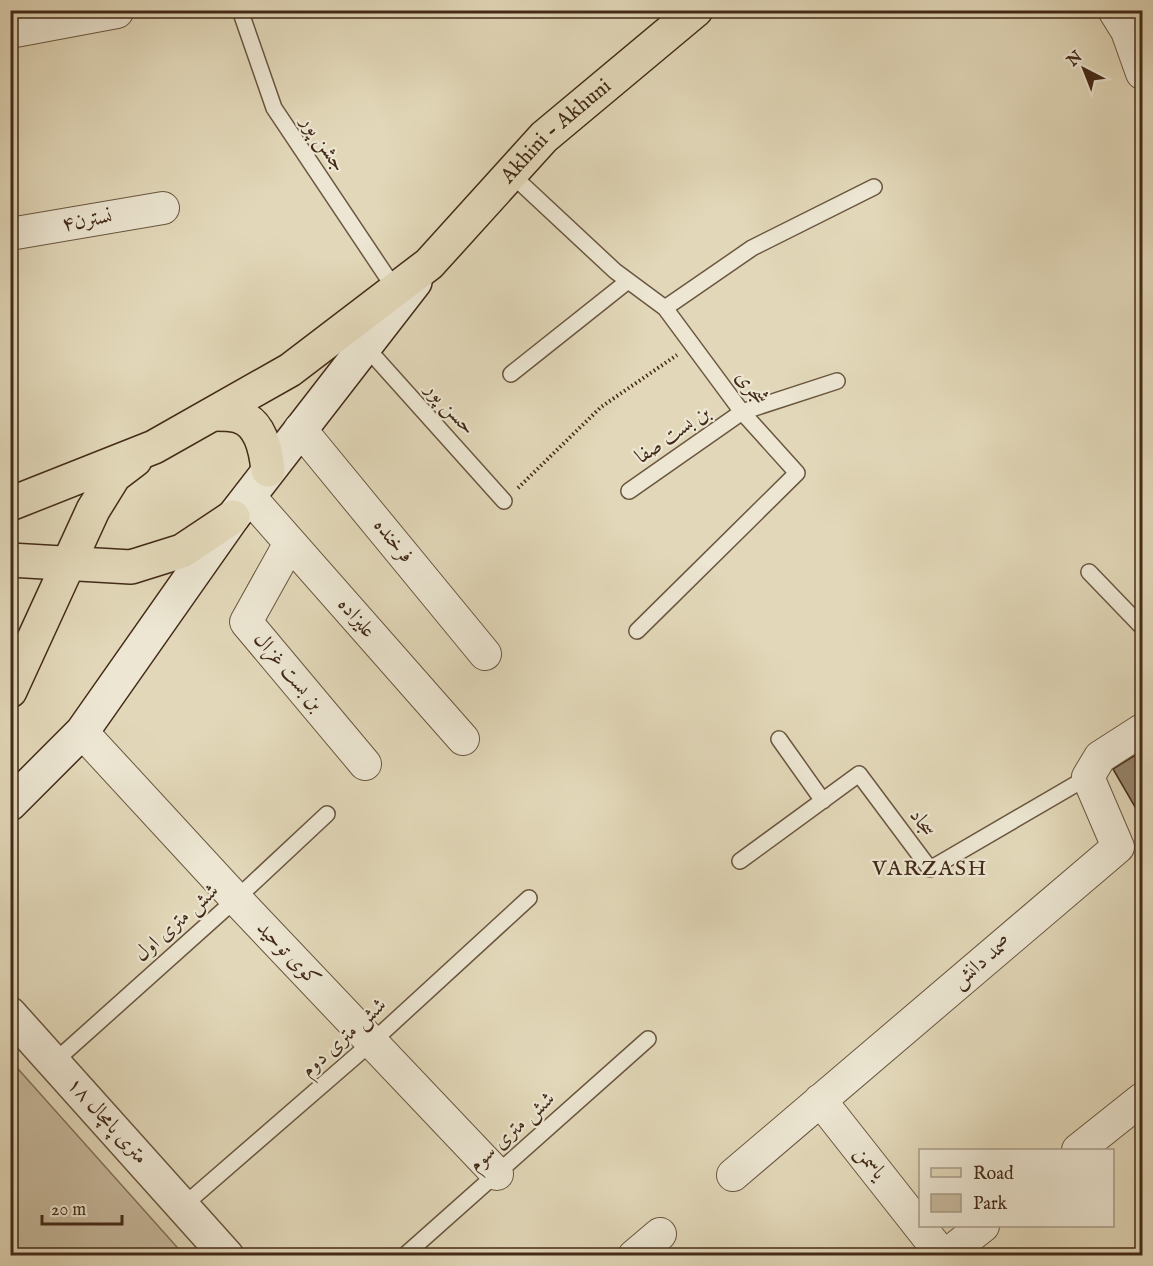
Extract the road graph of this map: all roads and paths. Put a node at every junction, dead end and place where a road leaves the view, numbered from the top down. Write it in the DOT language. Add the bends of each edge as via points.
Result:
graph roads {
  1 [pos="240,10"];
  2 [pos="696,10"];
  3 [pos="117,12"];
  4 [pos="1128,25"];
  5 [pos="10,32"];
  6 [pos="1143,73"];
  7 [pos="511,174"];
  8 [pos="874,188"];
  9 [pos="163,208"];
  10 [pos="10,234"];
  11 [pos="429,264"];
  12 [pos="628,281"];
  13 [pos="395,289"];
  14 [pos="665,308"];
  15 [pos="365,345"];
  16 [pos="692,345"];
  17 [pos="511,374"];
  18 [pos="837,381"];
  19 [pos="742,412"];
  20 [pos="214,414"];
  21 [pos="300,429"];
  22 [pos="154,447"];
  23 [pos="629,491"];
  24 [pos="250,494"];
  25 [pos="504,501"];
  26 [pos="10,504"];
  27 [pos="290,543"];
  28 [pos="10,560"];
  29 [pos="69,562"];
  30 [pos="1089,572"];
  31 [pos="1143,627"];
  32 [pos="637,631"];
  33 [pos="485,654"];
  34 [pos="10,691"];
  35 [pos="1143,730"];
  36 [pos="82,732"];
  37 [pos="778,739"];
  38 [pos="463,740"];
  39 [pos="365,764"];
  40 [pos="1088,777"];
  41 [pos="823,801"];
  42 [pos="10,804"];
  43 [pos="327,814"];
  44 [pos="740,861"];
  45 [pos="529,898"];
  46 [pos="236,899"];
  47 [pos="10,1014"];
  48 [pos="648,1039"];
  49 [pos="372,1042"];
  50 [pos="54,1062"];
  51 [pos="1143,1099"];
  52 [pos="820,1100"];
  53 [pos="1079,1149"];
  54 [pos="497,1174"];
  55 [pos="733,1175"];
  56 [pos="183,1206"];
  57 [pos="919,1225"];
  58 [pos="921,1227"];
  59 [pos="982,1227"];
  60 [pos="660,1234"];
  61 [pos="227,1256"];
  62 [pos="404,1256"];
  63 [pos="634,1256"];
  64 [pos="944,1256"];
  1 -- 13 [label="lane, جشن پور" via="274,108"];
  2 -- 7 [label="main road, Akhini - Akhuni" via="544,137"];
  3 -- 5 [label="street"];
  4 -- 6 [label="street"];
  7 -- 11 [label="main road, Akhini - Akhuni"];
  7 -- 12 [label="lane, شجری"];
  8 -- 14 [label="lane" via="752,248"];
  9 -- 10 [label="street, نسترن۴"];
  11 -- 13 [label="main road, Akhini - Akhuni"];
  11 -- 15 [label="main road"];
  12 -- 14 [label="lane, شجری"];
  12 -- 17 [label="lane"];
  13 -- 20 [label="main road, Akhini - Akhuni" via="290,370"];
  14 -- 16 [label="lane, شجری"];
  15 -- 21 [label="main road"];
  15 -- 25 [label="lane, حسن پور"];
  16 -- 19 [label="lane, شجری"];
  16 -- 25 [label="path" via="601,407"];
  18 -- 19 [label="lane, بن بست صفا"];
  19 -- 23 [label="lane, بن بست صفا"];
  19 -- 32 [label="lane, شجری" via="797,473"];
  20 -- 22 [label="main road, Akhini - Akhuni"];
  20 -- 24 [label="main road" via="240,416 256,428 266,447"];
  21 -- 24 [label="main road"];
  21 -- 33 [label="street, فرخنده"];
  22 -- 26 [label="main road"];
  22 -- 29 [label="main road" via="114,476"];
  24 -- 27 [label="street, علیزاده"];
  24 -- 29 [label="main road" via="182,551 131,567"];
  24 -- 36 [label="main road"];
  27 -- 38 [label="street, علیزاده"];
  27 -- 39 [label="street, بن بست غزال" via="246,622"];
  28 -- 29 [label="main road"];
  29 -- 34 [label="main road"];
  30 -- 31 [label="lane"];
  35 -- 40 [label="street" via="1100,757"];
  36 -- 42 [label="main road"];
  36 -- 46 [label="street, کوی توحید"];
  37 -- 41 [label="lane"];
  40 -- 41 [label="lane, سجاد" via="930,869 859,774"];
  40 -- 52 [label="street, صمد دانش" via="1118,847"];
  41 -- 44 [label="lane, سجاد"];
  43 -- 46 [label="lane, شش متری اول"];
  45 -- 49 [label="lane, شش متری دوم"];
  46 -- 49 [label="street, کوی توحید"];
  46 -- 50 [label="lane, شش متری اول"];
  47 -- 50 [label="main road, ۱۸ متری پامچال"];
  48 -- 54 [label="lane, شش متری سوم"];
  49 -- 54 [label="street, کوی توحید"];
  49 -- 56 [label="lane, شش متری دوم"];
  50 -- 56 [label="main road, ۱۸ متری پامچال"];
  51 -- 53 [label="street"];
  52 -- 55 [label="street, صمد دانش"];
  52 -- 57 [label="street, یاسمن"];
  54 -- 62 [label="lane, شش متری سوم"];
  56 -- 61 [label="main road, ۱۸ متری پامچال"];
  58 -- 64 [label="street, یاسمن"];
  59 -- 64 [label="street"];
  60 -- 63 [label="street"];
}
